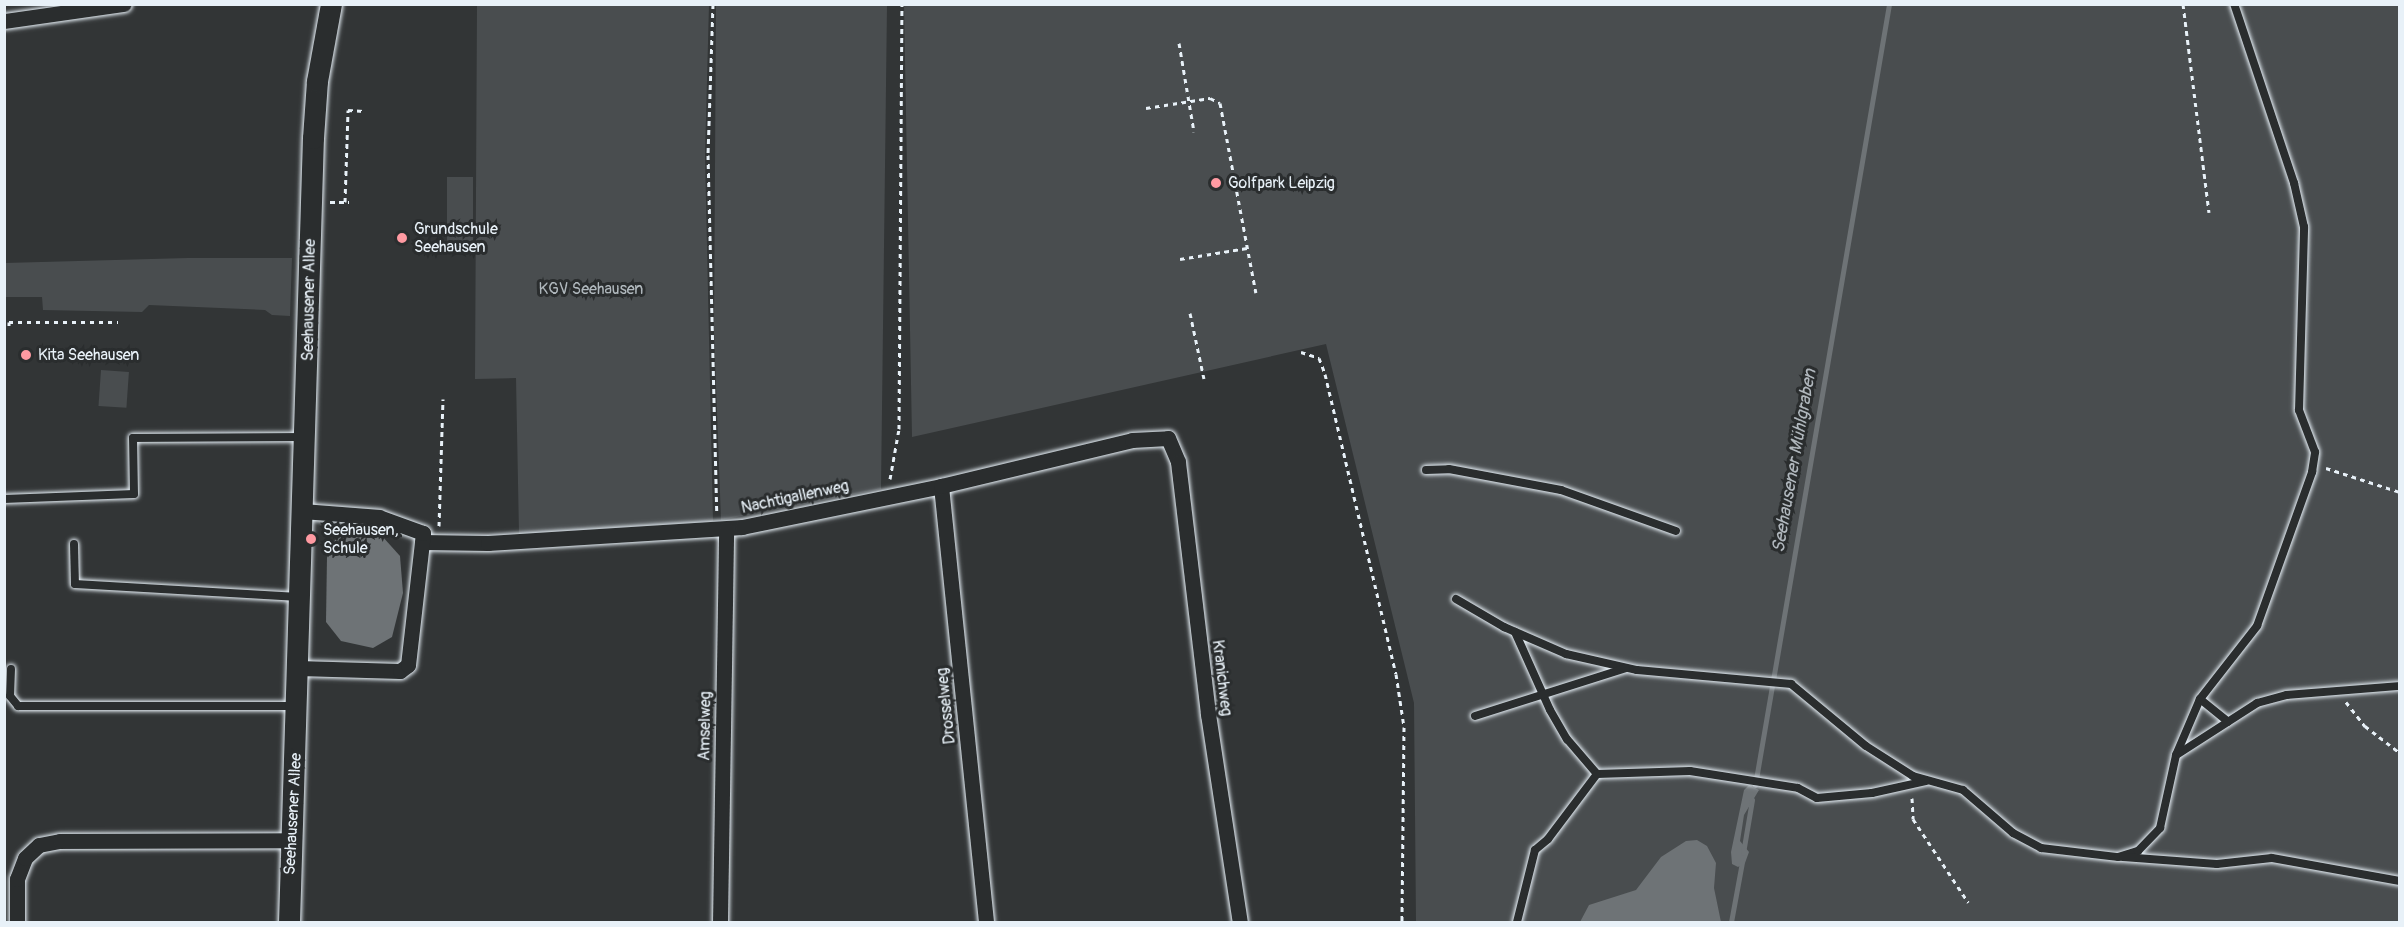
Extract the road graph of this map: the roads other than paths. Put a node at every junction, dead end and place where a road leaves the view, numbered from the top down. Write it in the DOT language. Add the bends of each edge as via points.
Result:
graph roads {
  1 [pos="123,4"];
  2 [pos="331,4"];
  3 [pos="2234,4"];
  4 [pos="4,21"];
  5 [pos="306,437"];
  6 [pos="1168,438"];
  7 [pos="1426,470"];
  8 [pos="941,486"];
  9 [pos="4,499"];
  10 [pos="303,512"];
  11 [pos="721,529"];
  12 [pos="1676,531"];
  13 [pos="422,542"];
  14 [pos="74,544"];
  15 [pos="300,597"];
  16 [pos="1456,599"];
  17 [pos="1515,632"];
  18 [pos="297,668"];
  19 [pos="1627,668"];
  20 [pos="11,669"];
  21 [pos="2400,686"];
  22 [pos="1542,693"];
  23 [pos="2200,699"];
  24 [pos="297,706"];
  25 [pos="1475,716"];
  26 [pos="2228,722"];
  27 [pos="2176,754"];
  28 [pos="1597,774"];
  29 [pos="1928,780"];
  30 [pos="291,840"];
  31 [pos="2118,857"];
  32 [pos="2400,881"];
  33 [pos="17,922"];
  34 [pos="289,922"];
  35 [pos="720,922"];
  36 [pos="986,922"];
  37 [pos="1240,922"];
  38 [pos="1517,922"];
  1 -- 4 [label="street"];
  2 -- 5 [label="street, Seehausener Allee" via="316,81"];
  3 -- 23 [label="lane" via="2294,183 2304,227 2299,410 2314,452 2257,626"];
  5 -- 9 [label="lane" via="133,438 134,494"];
  5 -- 10 [label="street, Seehausener Allee"];
  6 -- 8 [label="street, Nachtigallenweg" via="1132,440"];
  6 -- 37 [label="street, Kranichweg" via="1178,462 1208,714"];
  7 -- 12 [label="lane" via="1449,469 1562,490"];
  8 -- 11 [label="street, Nachtigallenweg"];
  8 -- 36 [label="street, Drosselweg"];
  10 -- 13 [label="street" via="380,517 423,533"];
  10 -- 15 [label="street, Seehausener Allee"];
  11 -- 13 [label="street, Nachtigallenweg"];
  11 -- 35 [label="street, Amselweg"];
  13 -- 18 [label="street" via="408,665 400,671"];
  14 -- 15 [label="lane" via="75,584"];
  15 -- 18 [label="street, Seehausener Allee"];
  16 -- 17 [label="lane"];
  17 -- 19 [label="lane" via="1566,654"];
  17 -- 22 [label="lane"];
  18 -- 24 [label="street, Seehausener Allee"];
  19 -- 22 [label="lane"];
  19 -- 29 [label="lane" via="1791,684 1866,746 1913,776"];
  20 -- 24 [label="lane" via="10,696 18,706"];
  21 -- 26 [label="lane" via="2257,703"];
  22 -- 25 [label="lane"];
  22 -- 28 [label="lane" via="1567,739"];
  23 -- 26 [label="lane"];
  23 -- 27 [label="lane"];
  24 -- 30 [label="street, Seehausener Allee"];
  26 -- 27 [label="lane"];
  27 -- 31 [label="lane" via="2160,828 2138,851"];
  28 -- 29 [label="lane" via="1690,771 1798,788 1817,798 1872,793"];
  28 -- 38 [label="lane" via="1548,839 1535,850"];
  29 -- 31 [label="lane" via="1963,790 2013,833 2041,848"];
  30 -- 33 [label="street" via="60,841 39,845 25,858 17,879"];
  30 -- 34 [label="street, Seehausener Allee"];
  31 -- 32 [label="lane" via="2217,864 2272,858"];
}
